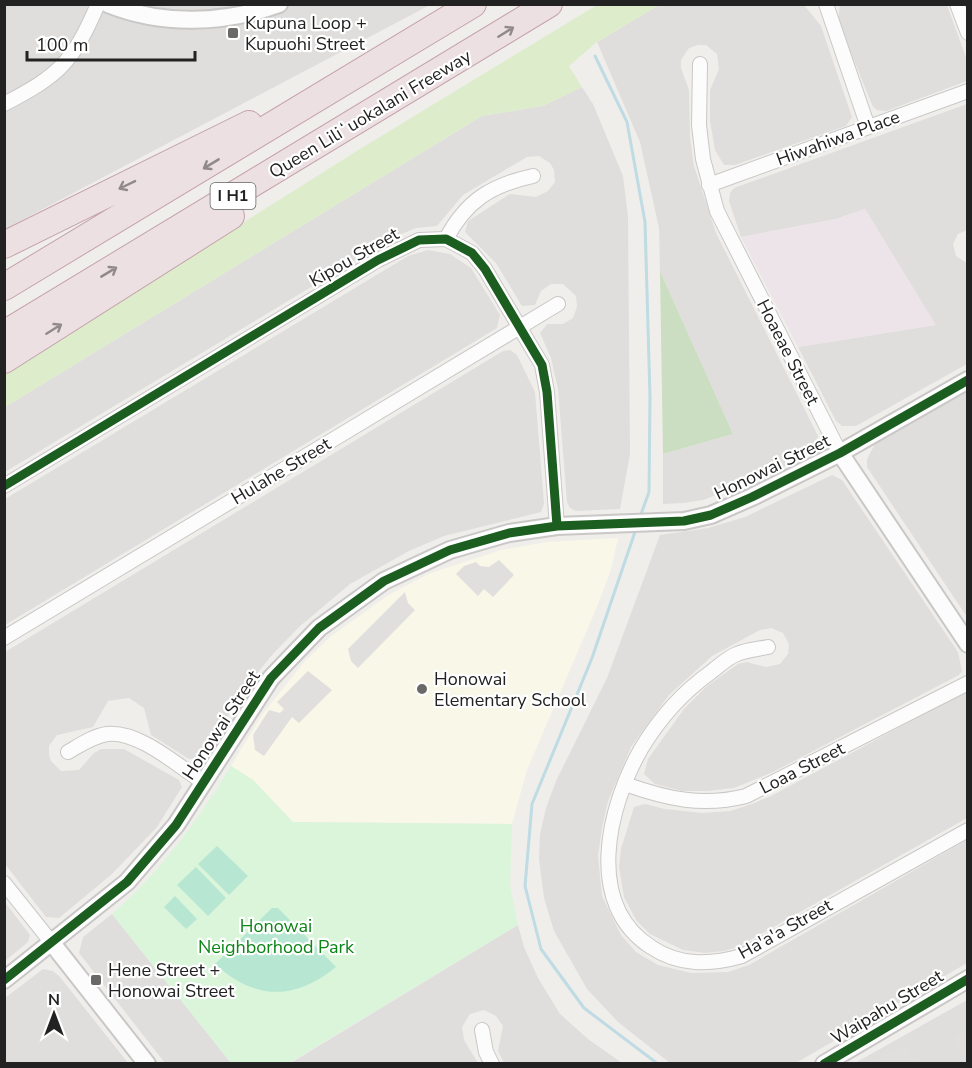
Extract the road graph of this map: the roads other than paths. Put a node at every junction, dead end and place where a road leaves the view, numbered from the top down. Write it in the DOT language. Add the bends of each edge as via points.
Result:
graph roads {
  1 [pos="98,4"];
  2 [pos="108,4"];
  3 [pos="279,4"];
  4 [pos="474,4"];
  5 [pos="549,4"];
  6 [pos="826,4"];
  7 [pos="957,4"];
  8 [pos="968,33"];
  9 [pos="405,47"];
  10 [pos="462,59"];
  11 [pos="700,64"];
  12 [pos="968,91"];
  13 [pos="4,104"];
  14 [pos="868,127"];
  15 [pos="532,176"];
  16 [pos="710,185"];
  17 [pos="446,239"];
  18 [pos="4,245"];
  19 [pos="4,287"];
  20 [pos="558,304"];
  21 [pos="520,327"];
  22 [pos="4,334"];
  23 [pos="4,360"];
  24 [pos="968,380"];
  25 [pos="840,453"];
  26 [pos="4,486"];
  27 [pos="557,526"];
  28 [pos="4,638"];
  29 [pos="968,644"];
  30 [pos="768,647"];
  31 [pos="968,683"];
  32 [pos="68,752"];
  33 [pos="203,782"];
  34 [pos="625,784"];
  35 [pos="968,830"];
  36 [pos="4,883"];
  37 [pos="52,943"];
  38 [pos="968,979"];
  39 [pos="4,980"];
  40 [pos="482,1030"];
  41 [pos="147,1064"];
  42 [pos="492,1064"];
  43 [pos="824,1064"];
  1 -- 13 [label="street" via="82,41 62,68"];
  2 -- 3 [label="street" via="150,17 186,20 256,13"];
  4 -- 9 [label="highway, I H1"];
  10 -- 5 [label="highway, Queen Liliʻuokalani Freeway / I H1, one-way"];
  6 -- 14 [label="street"];
  7 -- 8 [label="street"];
  9 -- 18 [label="highway, one-way"];
  9 -- 19 [label="highway, I H1, one-way"];
  22 -- 10 [label="highway, Queen Liliʻuokalani Freeway / I H1, one-way"];
  23 -- 10 [label="highway, one-way" via="191,243"];
  11 -- 16 [label="street, Hoaeae Street" via="699,125"];
  12 -- 14 [label="street, Hiwahiwa Place"];
  14 -- 16 [label="street, Hiwahiwa Place"];
  15 -- 17 [label="street" via="506,182 471,203 459,215"];
  16 -- 25 [label="street, Hoaeae Street" via="728,235"];
  17 -- 21 [label="street" via="472,253 485,268"];
  17 -- 26 [label="street, Kipou Street" via="419,240 378,260"];
  20 -- 21 [label="street, Hulahe Street"];
  21 -- 27 [label="street" via="536,352 546,381"];
  21 -- 28 [label="street, Hulahe Street"];
  24 -- 25 [label="street, Honowai Street"];
  25 -- 27 [label="street, Honowai Street" via="711,515 660,522"];
  25 -- 29 [label="street, Hoaeae Street"];
  27 -- 33 [label="street, Honowai Street" via="509,533 450,550 405,569 357,598 319,628 271,678"];
  30 -- 34 [label="street, Ha'a'a Street" via="735,654 677,701 641,750"];
  31 -- 34 [label="street, Loaa Street" via="746,796 683,801"];
  32 -- 33 [label="street" via="106,734 134,737"];
  33 -- 37 [label="street, Honowai Street" via="176,825 140,868"];
  34 -- 35 [label="street, Ha'a'a Street" via="610,841 611,893 627,926 641,941 661,954 683,961 712,963 742,956"];
  36 -- 37 [label="street"];
  37 -- 39 [label="street, Honowai Street"];
  37 -- 41 [label="street"];
  38 -- 43 [label="street, Waipahu Street"];
  40 -- 42 [label="street"];
}
